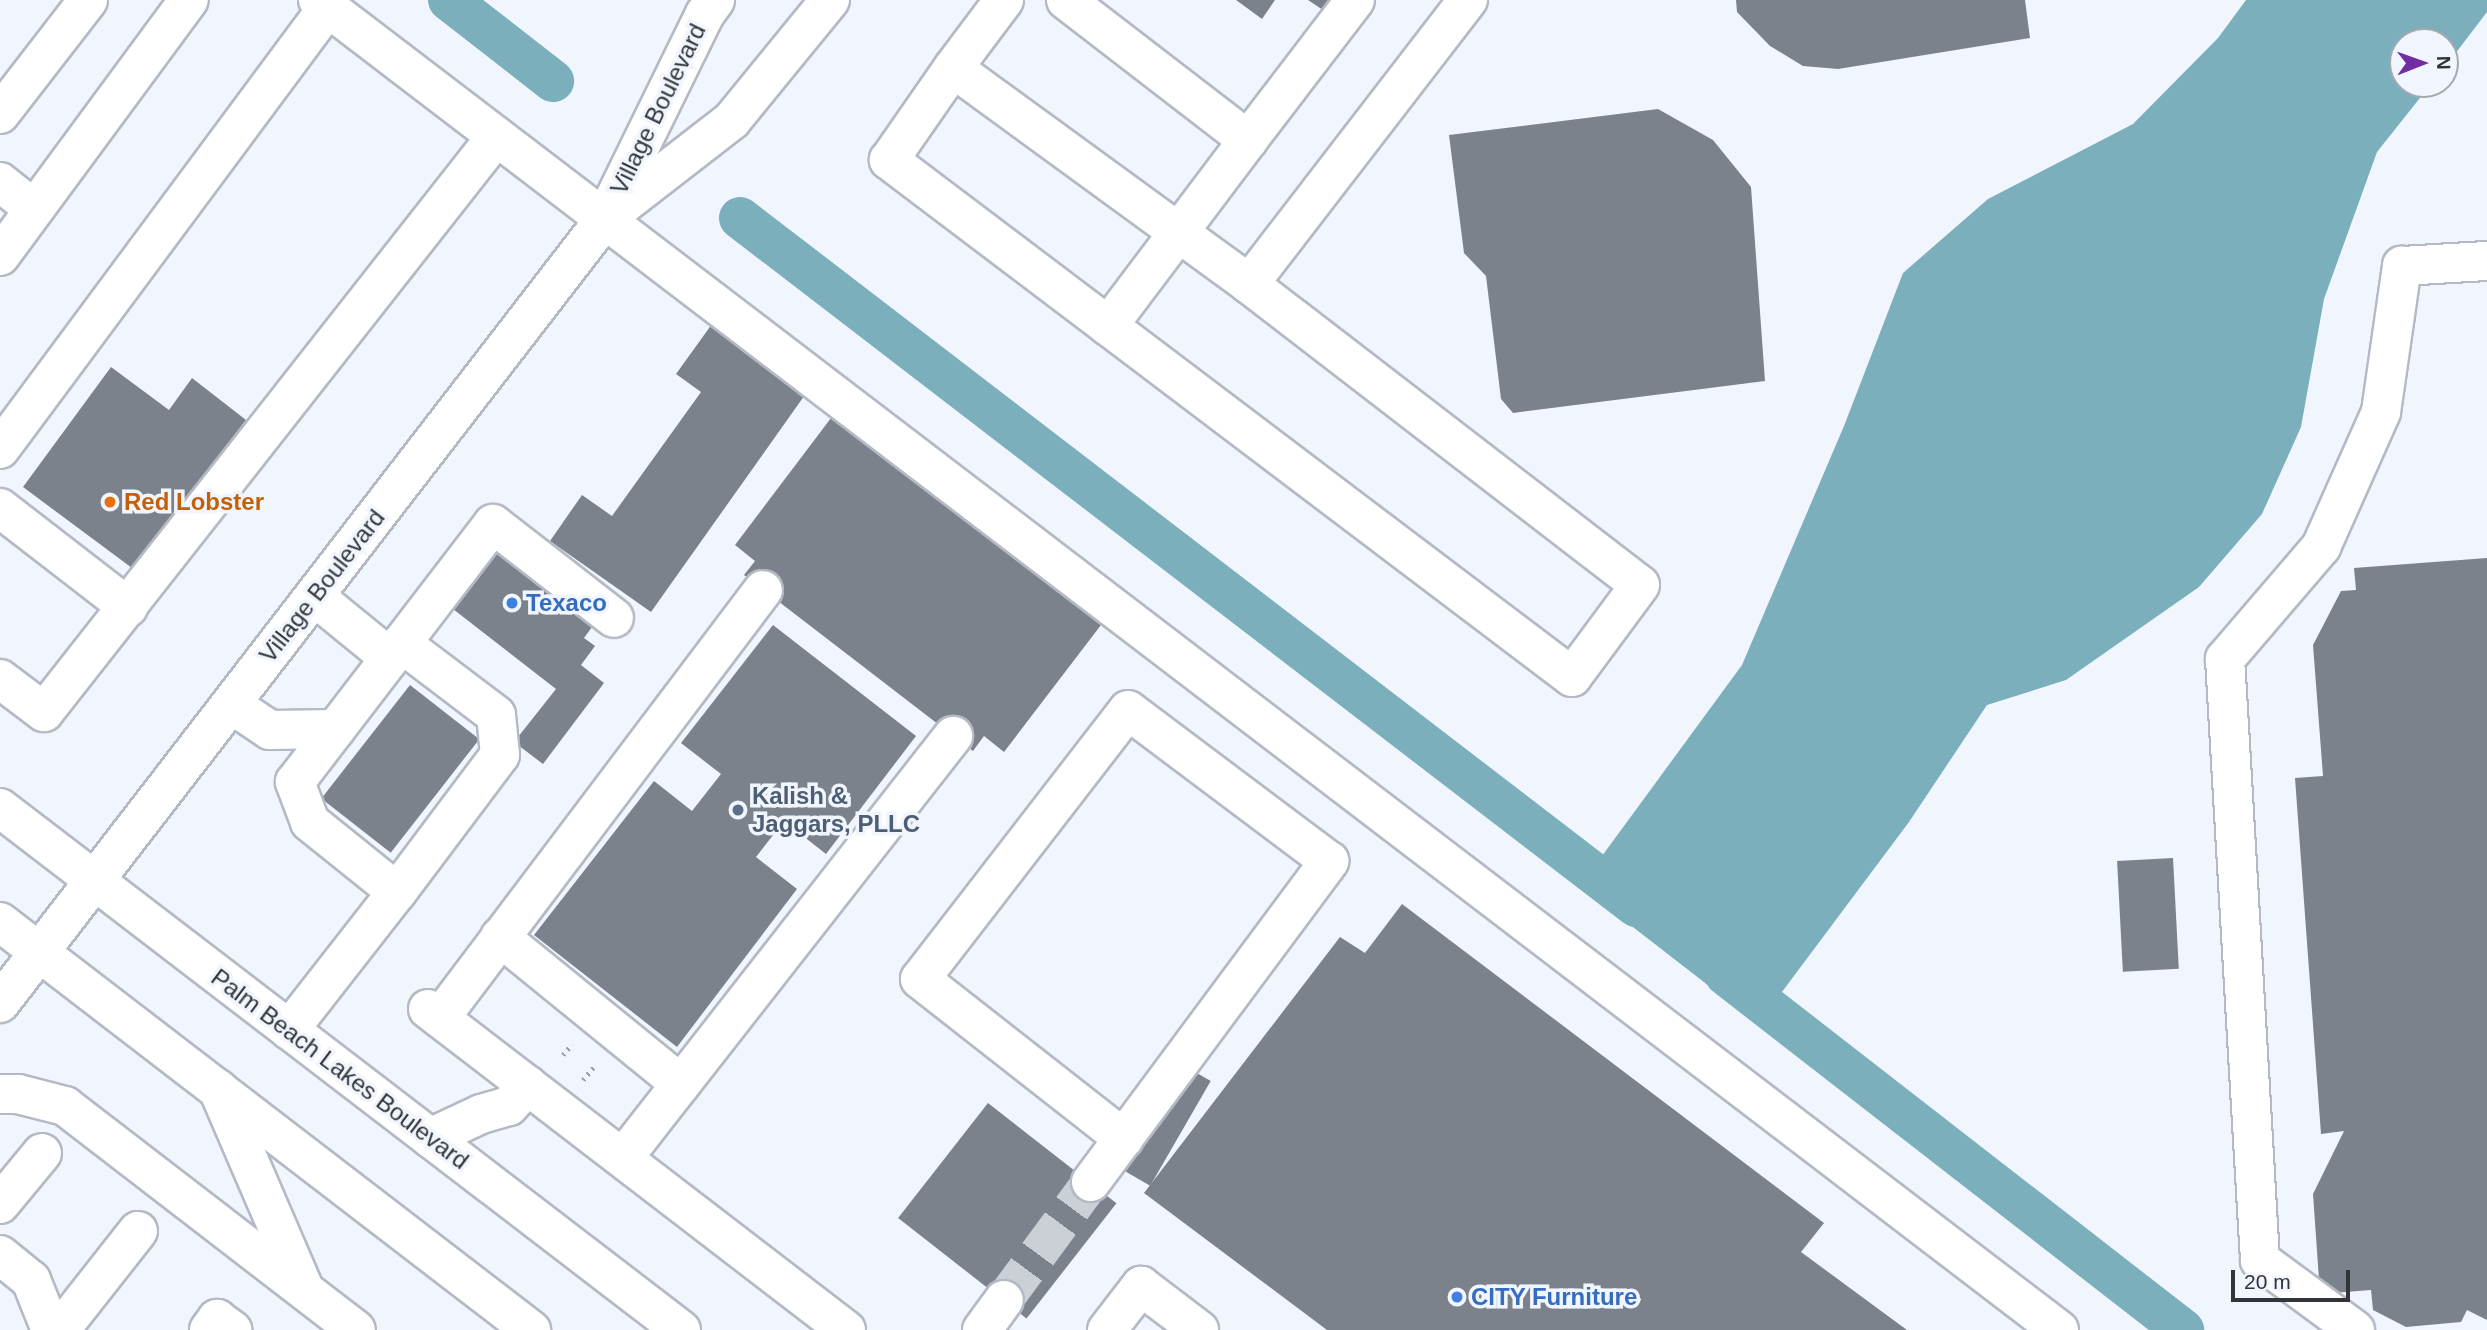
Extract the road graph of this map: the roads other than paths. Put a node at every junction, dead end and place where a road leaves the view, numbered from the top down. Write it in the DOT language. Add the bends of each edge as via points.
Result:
graph roads {
  1 [pos="88,0"];
  2 [pos="189,0"];
  3 [pos="715,0"];
  4 [pos="831,0"];
  5 [pos="1004,0"];
  6 [pos="1066,0"];
  7 [pos="1355,0"];
  8 [pos="1468,0"];
  9 [pos="323,4"];
  10 [pos="953,68"];
  11 [pos="0,114"];
  12 [pos="496,137"];
  13 [pos="1248,140"];
  14 [pos="0,182"];
  15 [pos="34,209"];
  16 [pos="604,220"];
  17 [pos="1181,233"];
  18 [pos="0,256"];
  19 [pos="2487,261"];
  20 [pos="1249,284"];
  21 [pos="1108,326"];
  22 [pos="0,449"];
  23 [pos="0,508"];
  24 [pos="763,590"];
  25 [pos="314,596"];
  26 [pos="128,607"];
  27 [pos="614,618"];
  28 [pos="396,651"];
  29 [pos="0,679"];
  30 [pos="231,704"];
  31 [pos="336,729"];
  32 [pos="953,736"];
  33 [pos="0,808"];
  34 [pos="95,880"];
  35 [pos="397,892"];
  36 [pos="0,922"];
  37 [pos="500,937"];
  38 [pos="40,952"];
  39 [pos="0,1003"];
  40 [pos="289,1030"];
  41 [pos="681,1084"];
  42 [pos="528,1085"];
  43 [pos="218,1089"];
  44 [pos="0,1094"];
  45 [pos="430,1138"];
  46 [pos="1124,1139"];
  47 [pos="42,1153"];
  48 [pos="623,1158"];
  49 [pos="1091,1182"];
  50 [pos="0,1204"];
  51 [pos="138,1231"];
  52 [pos="0,1255"];
  53 [pos="305,1291"];
  54 [pos="51,1330"];
  55 [pos="60,1330"];
  56 [pos="209,1330"];
  57 [pos="232,1330"];
  58 [pos="356,1330"];
  59 [pos="531,1330"];
  60 [pos="681,1330"];
  61 [pos="846,1330"];
  62 [pos="1107,1330"];
  63 [pos="1199,1330"];
  64 [pos="2059,1330"];
  65 [pos="2355,1330"];
  1 -- 11 [label="street"];
  2 -- 15 [label="street"];
  3 -- 16 [label="street, Village Boulevard"];
  4 -- 16 [label="street, Village Boulevard" via="732,120"];
  5 -- 10 [label="street"];
  6 -- 13 [label="street"];
  7 -- 13 [label="street"];
  8 -- 20 [label="street"];
  9 -- 12 [label="street"];
  9 -- 22 [label="street"];
  10 -- 17 [label="street"];
  10 -- 21 [label="street" via="889,160"];
  12 -- 16 [label="street"];
  12 -- 26 [label="street"];
  13 -- 17 [label="street"];
  14 -- 15 [label="street"];
  15 -- 18 [label="street"];
  16 -- 25 [label="street, Village Boulevard"];
  16 -- 64 [label="street" via="858,426"];
  17 -- 20 [label="street"];
  17 -- 21 [label="street"];
  19 -- 65 [label="street" via="2402,266 2381,412 2321,547 2225,659 2260,1260"];
  20 -- 21 [label="street" via="1640,585 1573,677"];
  23 -- 26 [label="street"];
  24 -- 37 [label="street"];
  25 -- 28 [label="street"];
  25 -- 30 [label="street, Village Boulevard"];
  26 -- 29 [label="street" via="44,712"];
  27 -- 28 [label="street" via="493,524"];
  28 -- 31 [label="street"];
  28 -- 35 [label="street" via="496,715 500,755"];
  30 -- 31 [label="street" via="270,730"];
  30 -- 34 [label="street, Village Boulevard"];
  31 -- 35 [label="street" via="295,782 310,822"];
  32 -- 41 [label="street"];
  33 -- 34 [label="street, Palm Beach Lakes Boulevard"];
  34 -- 38 [label="street, Village Boulevard"];
  34 -- 40 [label="street, Palm Beach Lakes Boulevard"];
  35 -- 40 [label="street"];
  36 -- 38 [label="street"];
  37 -- 41 [label="street"];
  37 -- 42 [label="street" via="434,1014"];
  38 -- 39 [label="street, Village Boulevard"];
  38 -- 43 [label="street"];
  40 -- 45 [label="street, Palm Beach Lakes Boulevard"];
  41 -- 48 [label="street"];
  42 -- 45 [label="street" via="509,1106"];
  42 -- 48 [label="street"];
  43 -- 53 [label="street"];
  43 -- 59 [label="street"];
  44 -- 53 [label="street" via="65,1106"];
  45 -- 60 [label="street, Palm Beach Lakes Boulevard"];
  46 -- 46 [label="street" via="1329,861 1128,710 920,979"];
  46 -- 49 [label="street"];
  47 -- 50 [label="street"];
  48 -- 61 [label="street"];
  51 -- 55 [label="street"];
  52 -- 54 [label="street" via="32,1280"];
  53 -- 58 [label="street"];
  56 -- 57 [label="street" via="217,1319"];
  62 -- 63 [label="street" via="1140,1286"];
}
